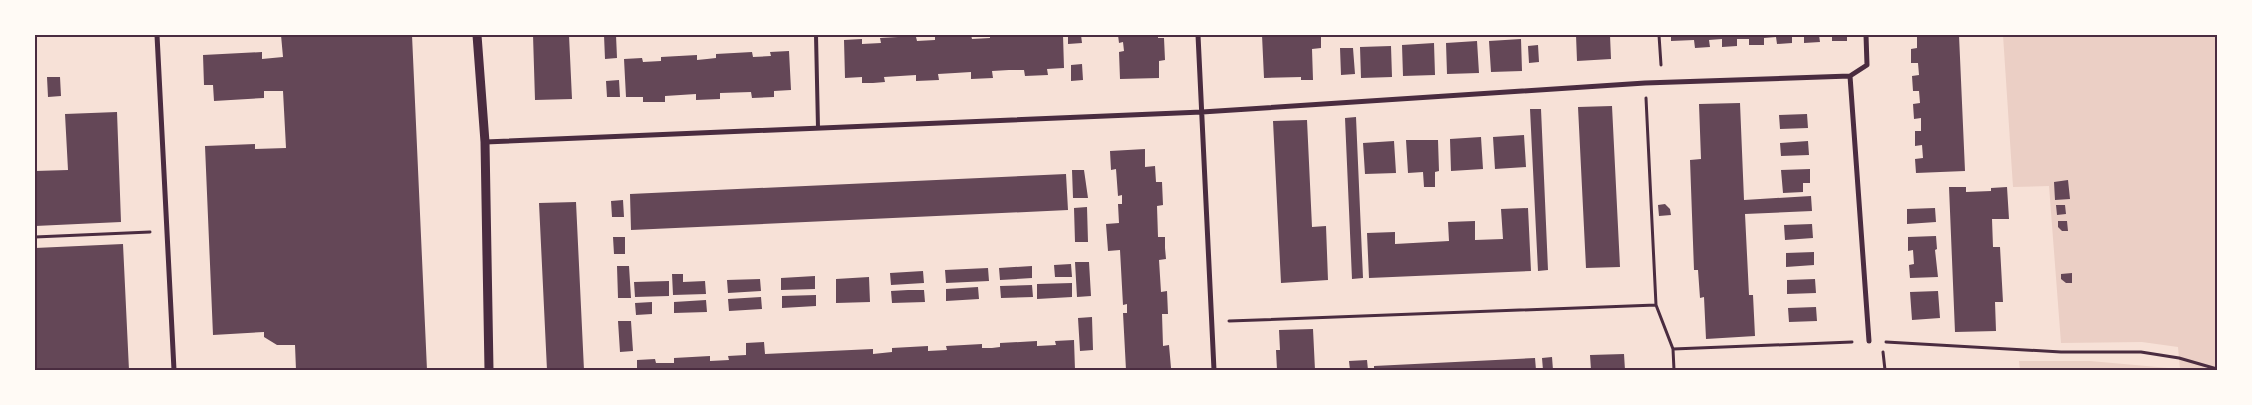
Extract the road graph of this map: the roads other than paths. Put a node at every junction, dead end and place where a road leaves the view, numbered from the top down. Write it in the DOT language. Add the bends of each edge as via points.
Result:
graph roads {
  1 [pos="157,35"];
  2 [pos="477,35"];
  3 [pos="816,35"];
  4 [pos="1198,35"];
  5 [pos="1866,35"];
  6 [pos="1850,76"];
  7 [pos="1202,112"];
  8 [pos="818,128"];
  9 [pos="485,142"];
  10 [pos="1869,341"];
  11 [pos="174,370"];
  12 [pos="244,370"];
  13 [pos="258,370"];
  14 [pos="489,370"];
  15 [pos="1214,370"];
  1 -- 11 [label="street"];
  2 -- 9 [label="street"];
  3 -- 8 [label="lane"];
  4 -- 7 [label="street"];
  5 -- 6 [label="street" via="1867,65"];
  6 -- 7 [label="street" via="1645,83"];
  6 -- 10 [label="street"];
  7 -- 8 [label="street"];
  7 -- 15 [label="street"];
  8 -- 9 [label="street"];
  9 -- 14 [label="street"];
  12 -- 13 [label="lane"];
}
